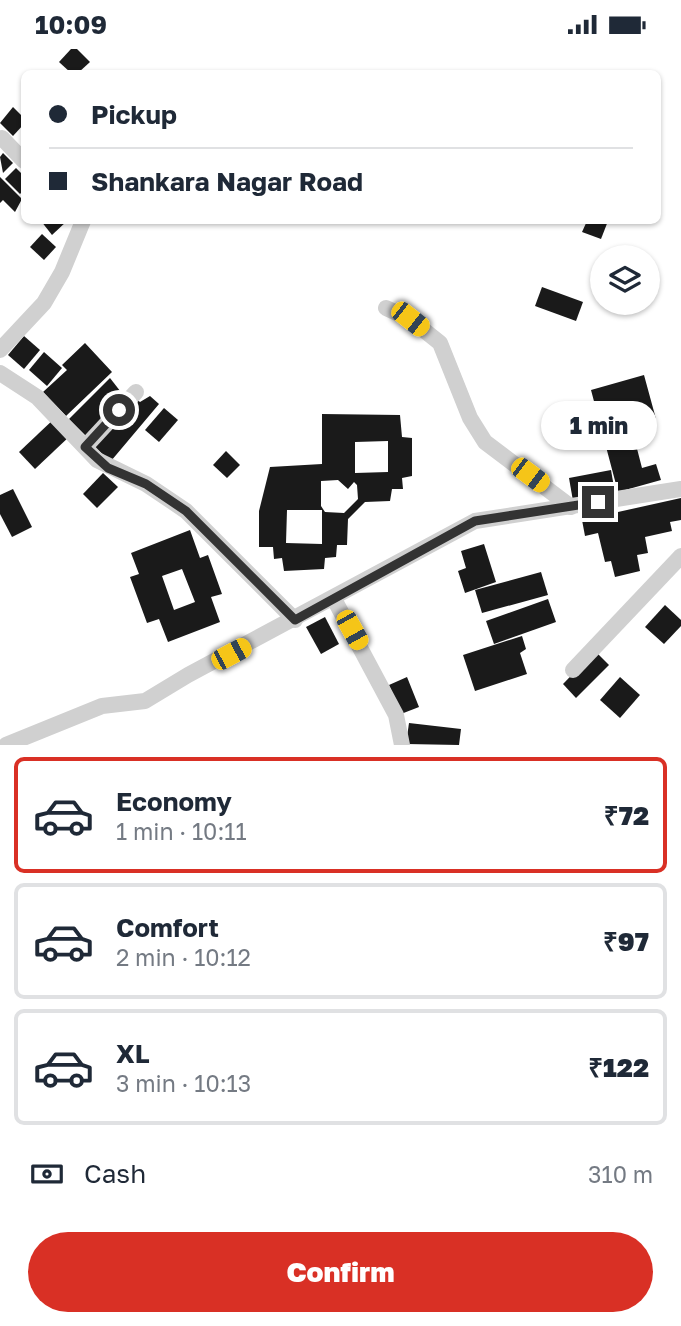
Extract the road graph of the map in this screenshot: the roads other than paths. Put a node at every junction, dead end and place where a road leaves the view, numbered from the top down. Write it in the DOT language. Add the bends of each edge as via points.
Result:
graph roads {
  1 [pos="2,138"];
  2 [pos="21,158"];
  3 [pos="82,224"];
  4 [pos="386,308"];
  5 [pos="0,350"];
  6 [pos="0,373"];
  7 [pos="136,392"];
  8 [pos="85,447"];
  9 [pos="681,489"];
  10 [pos="570,507"];
  11 [pos="681,556"];
  12 [pos="334,599"];
  13 [pos="295,620"];
  14 [pos="573,670"];
  15 [pos="6,745"];
  16 [pos="402,745"];
  1 -- 2 [label="street"];
  3 -- 5 [label="street" via="44,303"];
  4 -- 10 [label="street" via="410,319 440,343 470,418 485,442"];
  6 -- 8 [label="street" via="37,397"];
  7 -- 8 [label="street"];
  8 -- 13 [label="street" via="108,468 146,484 186,511"];
  9 -- 10 [label="street"];
  10 -- 12 [label="street" via="475,521"];
  11 -- 14 [label="street"];
  12 -- 13 [label="street"];
  12 -- 16 [label="street" via="396,715"];
  13 -- 15 [label="street" via="188,675 156,697 102,706"];
}
